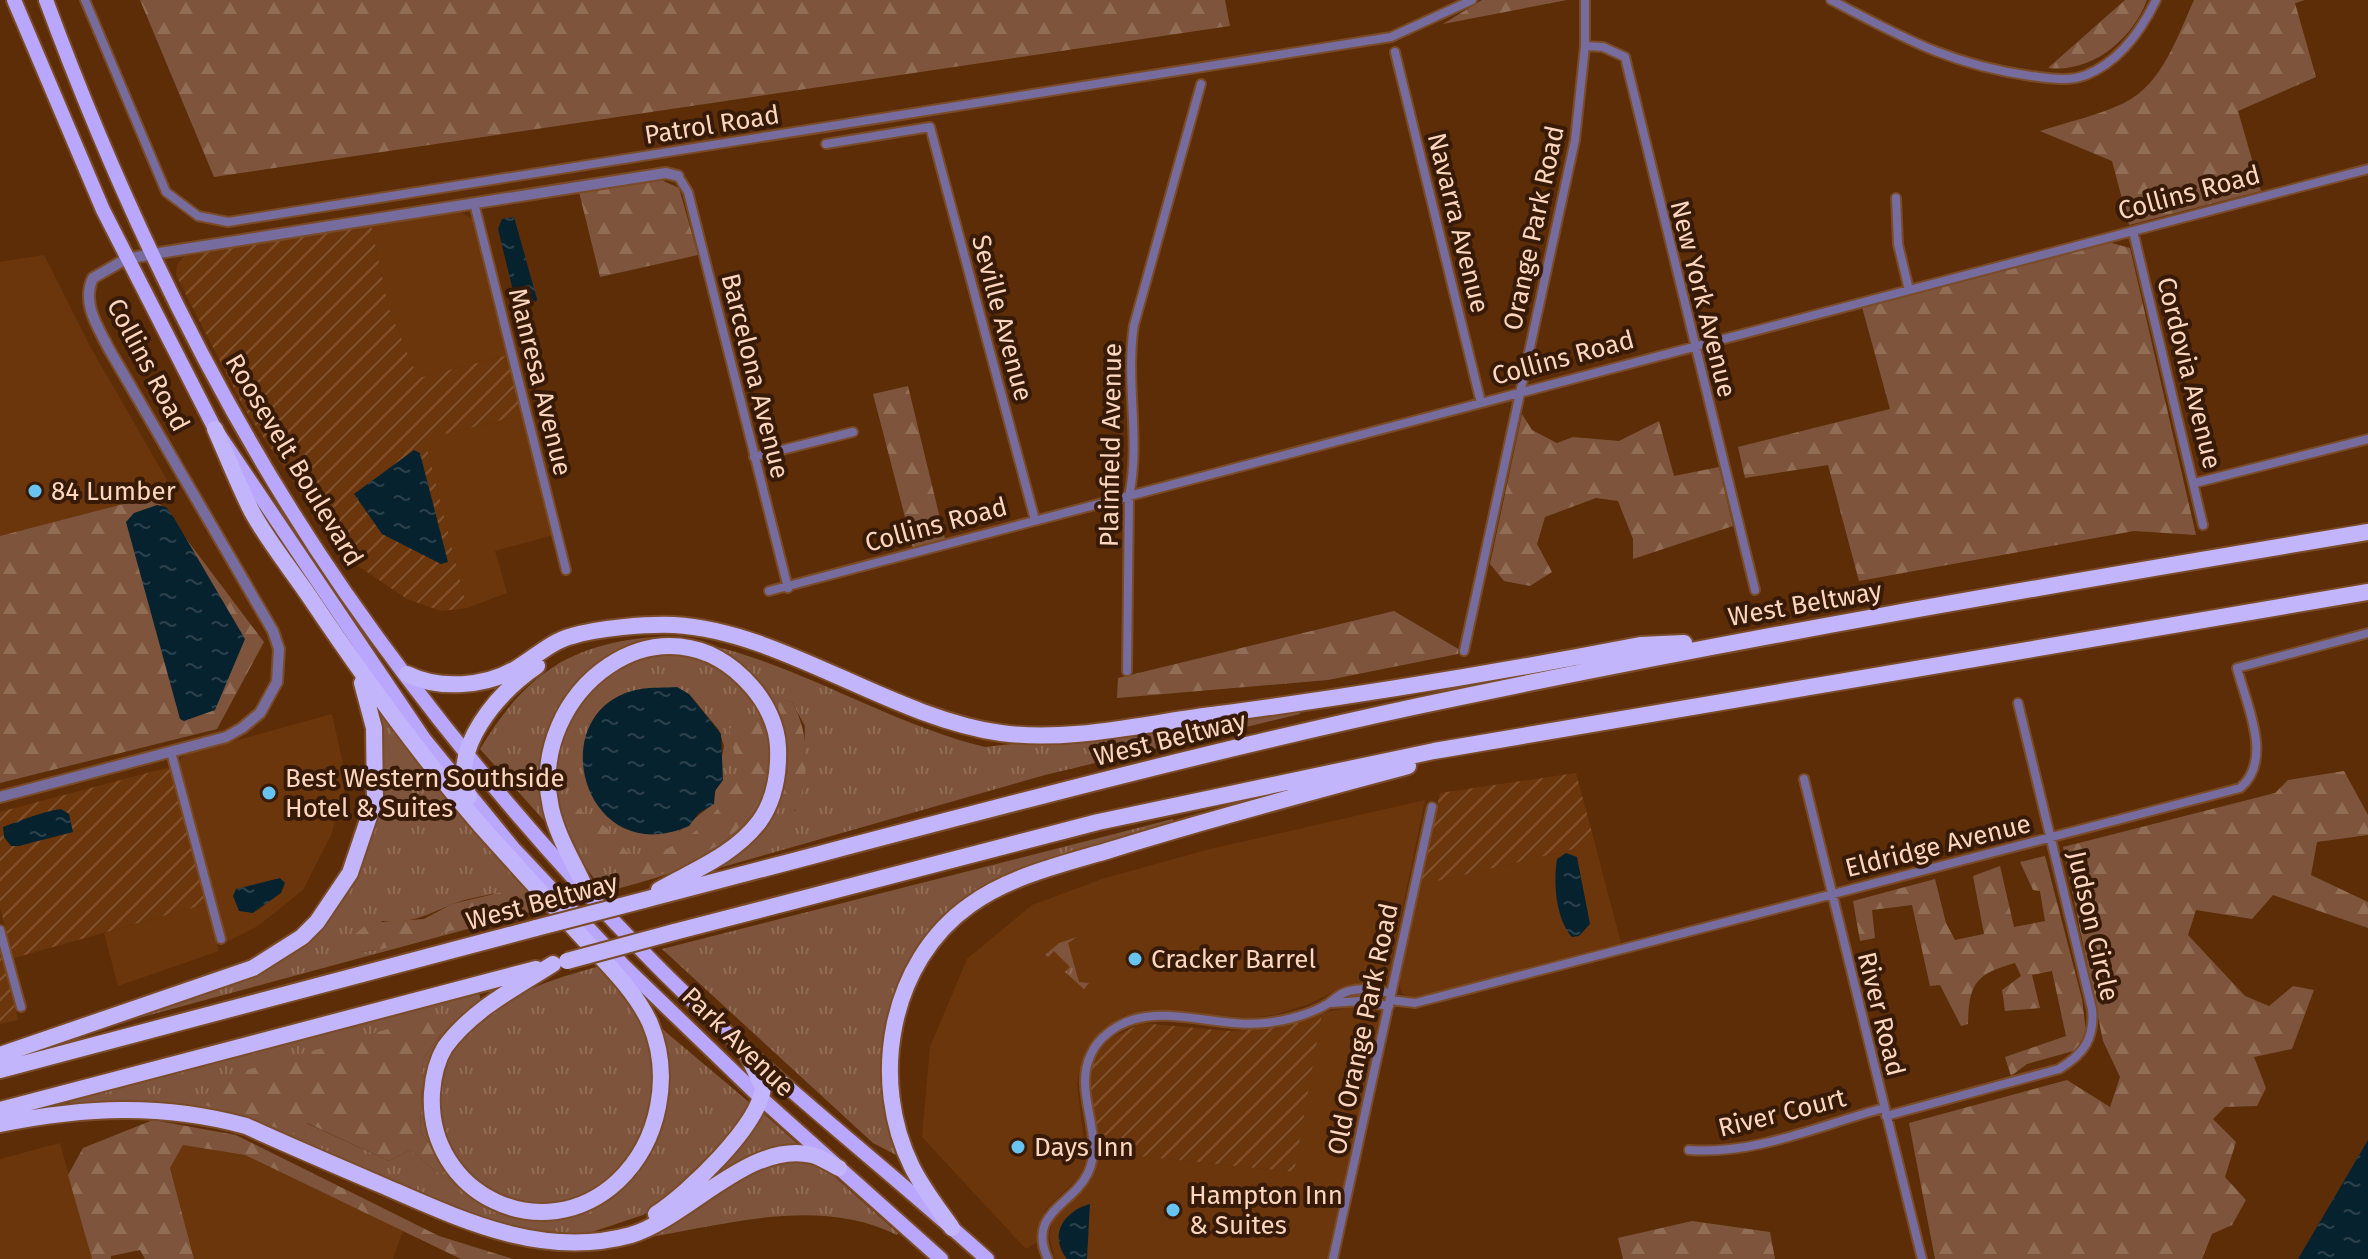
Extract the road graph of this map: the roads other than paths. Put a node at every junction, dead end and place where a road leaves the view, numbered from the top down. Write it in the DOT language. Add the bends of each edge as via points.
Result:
graph roads {
  1 [pos="14,0"];
  2 [pos="46,0"];
  3 [pos="85,0"];
  4 [pos="1472,0"];
  5 [pos="1585,0"];
  6 [pos="1831,0"];
  7 [pos="2156,0"];
  8 [pos="1585,46"];
  9 [pos="1395,52"];
  10 [pos="1201,84"];
  11 [pos="826,144"];
  12 [pos="2368,169"];
  13 [pos="678,176"];
  14 [pos="1896,198"];
  15 [pos="474,203"];
  16 [pos="2133,231"];
  17 [pos="153,254"];
  18 [pos="126,259"];
  19 [pos="1909,290"];
  20 [pos="1693,347"];
  21 [pos="1520,393"];
  22 [pos="1481,403"];
  23 [pos="215,429"];
  24 [pos="853,432"];
  25 [pos="2368,439"];
  26 [pos="754,457"];
  27 [pos="2195,483"];
  28 [pos="1129,496"];
  29 [pos="1035,520"];
  30 [pos="2203,525"];
  31 [pos="2368,532"];
  32 [pos="566,570"];
  33 [pos="788,588"];
  34 [pos="1755,590"];
  35 [pos="769,591"];
  36 [pos="2368,592"];
  37 [pos="2368,633"];
  38 [pos="594,634"];
  39 [pos="1730,641"];
  40 [pos="1464,651"];
  41 [pos="354,663"];
  42 [pos="1127,671"];
  43 [pos="407,674"];
  44 [pos="2018,703"];
  45 [pos="1494,743"];
  46 [pos="171,752"];
  47 [pos="467,752"];
  48 [pos="1804,779"];
  49 [pos="0,797"];
  50 [pos="469,797"];
  51 [pos="1432,807"];
  52 [pos="2053,837"];
  53 [pos="513,848"];
  54 [pos="587,892"];
  55 [pos="1831,895"];
  56 [pos="644,900"];
  57 [pos="0,930"];
  58 [pos="221,939"];
  59 [pos="560,962"];
  60 [pos="1390,1000"];
  61 [pos="21,1007"];
  62 [pos="747,1054"];
  63 [pos="0,1055"];
  64 [pos="0,1070"];
  65 [pos="762,1099"];
  66 [pos="0,1110"];
  67 [pos="1885,1112"];
  68 [pos="0,1124"];
  69 [pos="1689,1150"];
  70 [pos="839,1168"];
  71 [pos="952,1228"];
  72 [pos="589,1243"];
  73 [pos="941,1259"];
  74 [pos="987,1259"];
  75 [pos="1048,1259"];
  76 [pos="1333,1259"];
  77 [pos="1922,1259"];
  1 -- 18 [label="highway, Roosevelt Boulevard"];
  2 -- 17 [label="highway, Roosevelt Boulevard"];
  3 -- 4 [label="street, Patrol Road" via="166,192 198,216 228,222 1391,37"];
  5 -- 8 [label="street, Orange Park Road"];
  6 -- 7 [label="street" via="1940,56 2054,79 2088,75 2110,61 2130,42"];
  8 -- 20 [label="street, New York Avenue" via="1625,57"];
  8 -- 21 [label="street, Orange Park Road" via="1575,140"];
  9 -- 22 [label="street, Navarra Avenue"];
  10 -- 28 [label="street, Plainfield Avenue" via="1134,325 1128,361 1133,476"];
  11 -- 29 [label="street, Seville Avenue" via="930,127"];
  12 -- 16 [label="street, Collins Road"];
  13 -- 15 [label="street, Collins Road" via="666,173"];
  13 -- 26 [label="street, Barcelona Avenue" via="688,192"];
  14 -- 19 [label="street" via="1898,244"];
  15 -- 17 [label="street, Collins Road"];
  15 -- 32 [label="street, Manresa Avenue"];
  16 -- 19 [label="street, Collins Road"];
  16 -- 27 [label="street, Cordovia Avenue"];
  17 -- 18 [label="street, Collins Road"];
  17 -- 43 [label="highway, Roosevelt Boulevard" via="269,469 345,591"];
  18 -- 23 [label="highway, Roosevelt Boulevard"];
  18 -- 46 [label="street, Collins Road" via="93,278 88,295 92,314 279,649 277,682 260,713 226,737"];
  19 -- 20 [label="street, Collins Road"];
  20 -- 21 [label="street, Collins Road"];
  20 -- 34 [label="street, New York Avenue"];
  21 -- 22 [label="street, Collins Road"];
  21 -- 40 [label="street, Orange Park Road"];
  22 -- 28 [label="street, Collins Road"];
  23 -- 41 [label="highway" via="252,511"];
  23 -- 50 [label="highway, Roosevelt Boulevard" via="424,739"];
  24 -- 26 [label="street"];
  25 -- 27 [label="street"];
  26 -- 33 [label="street, Barcelona Avenue"];
  27 -- 30 [label="street, Cordovia Avenue"];
  28 -- 29 [label="street, Collins Road"];
  28 -- 42 [label="street, Plainfield Avenue"];
  29 -- 33 [label="street, Collins Road"];
  31 -- 39 [label="highway, West Beltway"];
  33 -- 35 [label="street, Collins Road"];
  36 -- 45 [label="highway"];
  37 -- 52 [label="street, Eldridge Avenue" via="2237,668 2257,756 2249,781 2240,788"];
  38 -- 39 [label="highway" via="647,625 713,631 944,721 999,733 1055,735 1347,697 1640,645"];
  38 -- 43 [label="highway" via="562,640 504,675 485,680 448,685"];
  38 -- 47 [label="highway" via="550,657 509,690 477,730"];
  39 -- 56 [label="highway, West Beltway" via="1170,763"];
  41 -- 59 [label="highway" via="448,788 623,982 649,1020 661,1076 658,1107 631,1167 608,1189 577,1206 531,1212 501,1205 460,1176 441,1149 431,1113 433,1078 443,1050 466,1024 496,999"];
  41 -- 63 [label="highway" via="374,728 375,799 350,873 317,922 253,968"];
  43 -- 47 [label="highway, Roosevelt Boulevard"];
  44 -- 52 [label="street, Judson Circle"];
  45 -- 59 [label="highway, bridge" via="1300,777 1098,822"];
  45 -- 71 [label="highway" via="1078,860 994,890 956,916 912,972 893,1031 889,1072 898,1130 911,1165"];
  46 -- 49 [label="street, Collins Road"];
  46 -- 58 [label="street"];
  47 -- 50 [label="highway" via="462,771"];
  47 -- 54 [label="highway, Roosevelt Boulevard"];
  48 -- 55 [label="street, River Road"];
  50 -- 53 [label="highway, Roosevelt Boulevard"];
  51 -- 60 [label="street, Old Orange Park Road"];
  52 -- 55 [label="street, Eldridge Avenue"];
  52 -- 67 [label="street, Judson Circle" via="2092,1009 2090,1041 2059,1069"];
  53 -- 65 [label="highway, Park Avenue" via="623,965"];
  54 -- 56 [label="highway" via="550,806 549,765 558,727 576,694 614,661 653,648 694,651 737,672 762,700 777,740 777,779 765,812 746,837"];
  54 -- 62 [label="highway, Park Avenue"];
  55 -- 60 [label="street, Eldridge Avenue" via="1415,1003"];
  55 -- 67 [label="street, River Road"];
  56 -- 64 [label="highway, West Beltway, bridge"];
  57 -- 61 [label="street"];
  59 -- 66 [label="highway"];
  60 -- 75 [label="street, Eldridge Avenue" via="1330,1003 1255,1024 1140,1017 1107,1035 1093,1050 1085,1073 1092,1162 1083,1182 1047,1220 1043,1241"];
  60 -- 76 [label="street, Old Orange Park Road"];
  62 -- 65 [label="highway" via="761,1076"];
  62 -- 71 [label="highway, Park Avenue"];
  65 -- 70 [label="highway, Park Avenue"];
  65 -- 72 [label="highway" via="745,1126 671,1204 629,1229"];
  67 -- 69 [label="street, River Court" via="1716,1152"];
  67 -- 77 [label="street, River Road"];
  68 -- 72 [label="highway" via="113,1108 218,1118 485,1229 545,1242"];
  70 -- 72 [label="highway" via="795,1153 760,1160 670,1218 632,1235"];
  70 -- 73 [label="highway, Park Avenue"];
  71 -- 74 [label="highway, Park Avenue"];
}
